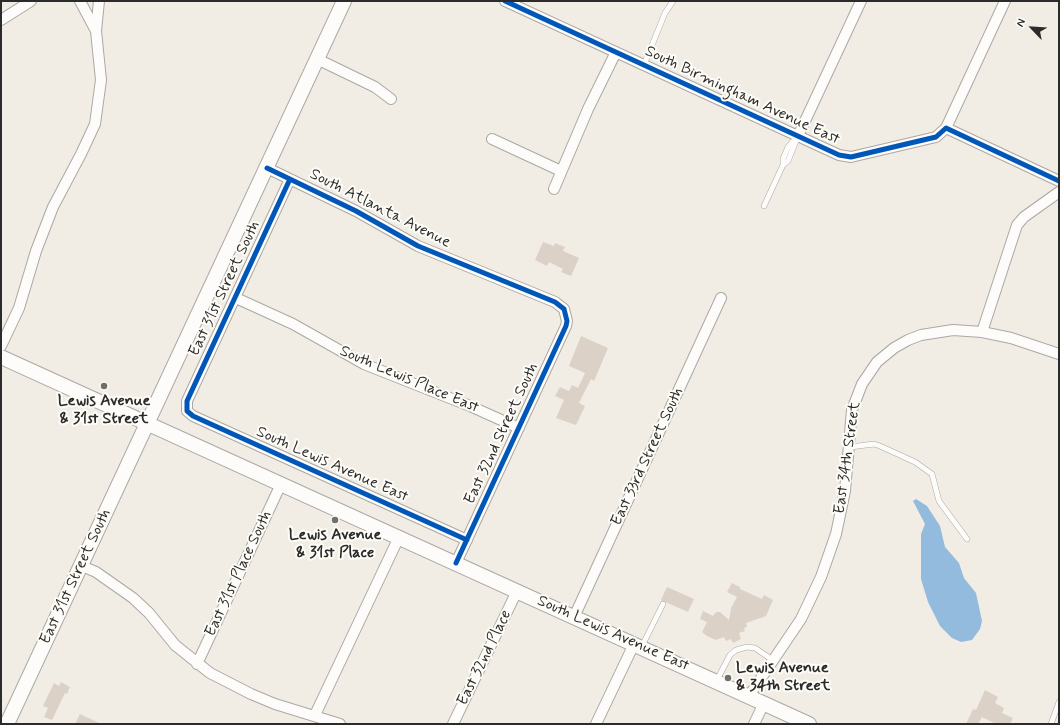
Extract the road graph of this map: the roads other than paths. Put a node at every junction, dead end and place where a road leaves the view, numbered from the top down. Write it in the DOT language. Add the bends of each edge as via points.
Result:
graph roads {
  1 [pos="31,1"];
  2 [pos="80,1"];
  3 [pos="99,1"];
  4 [pos="344,1"];
  5 [pos="505,1"];
  6 [pos="673,1"];
  7 [pos="861,1"];
  8 [pos="1005,1"];
  9 [pos="1,20"];
  10 [pos="96,31"];
  11 [pos="616,52"];
  12 [pos="317,59"];
  13 [pos="644,65"];
  14 [pos="391,99"];
  15 [pos="946,128"];
  16 [pos="798,136"];
  17 [pos="492,139"];
  18 [pos="267,168"];
  19 [pos="561,171"];
  20 [pos="290,179"];
  21 [pos="1059,181"];
  22 [pos="554,189"];
  23 [pos="1059,192"];
  24 [pos="764,206"];
  25 [pos="236,298"];
  26 [pos="721,298"];
  27 [pos="566,315"];
  28 [pos="982,332"];
  29 [pos="1,346"];
  30 [pos="1059,354"];
  31 [pos="1,357"];
  32 [pos="187,411"];
  33 [pos="148,423"];
  34 [pos="519,428"];
  35 [pos="850,447"];
  36 [pos="281,484"];
  37 [pos="399,537"];
  38 [pos="967,539"];
  39 [pos="466,540"];
  40 [pos="456,563"];
  41 [pos="82,566"];
  42 [pos="517,591"];
  43 [pos="663,604"];
  44 [pos="574,617"];
  45 [pos="638,645"];
  46 [pos="774,661"];
  47 [pos="197,664"];
  48 [pos="716,681"];
  49 [pos="750,696"];
  50 [pos="1059,702"];
  51 [pos="764,703"];
  52 [pos="315,715"];
  53 [pos="7,724"];
  54 [pos="340,724"];
  55 [pos="453,724"];
  56 [pos="596,724"];
  57 [pos="754,724"];
  58 [pos="809,724"];
  59 [pos="1051,724"];
  1 -- 9 [label="street"];
  2 -- 10 [label="street"];
  3 -- 10 [label="street"];
  4 -- 12 [label="main road, East 31st Street South"];
  5 -- 11 [label="street, South Birmingham Avenue East"];
  6 -- 13 [label="lane" via="665,13"];
  7 -- 16 [label="street"];
  8 -- 15 [label="street"];
  10 -- 29 [label="street" via="101,80 95,124 53,207 18,308"];
  11 -- 13 [label="street, South Birmingham Avenue East"];
  11 -- 19 [label="street"];
  12 -- 14 [label="street" via="375,87"];
  12 -- 18 [label="main road, East 31st Street South"];
  13 -- 16 [label="street, South Birmingham Avenue East"];
  15 -- 16 [label="street, South Birmingham Avenue East" via="936,137 850,157 839,155"];
  15 -- 21 [label="street"];
  16 -- 24 [label="lane" via="782,159 783,165"];
  17 -- 19 [label="street"];
  18 -- 20 [label="street, South Atlanta Avenue"];
  18 -- 33 [label="main road, East 31st Street South"];
  19 -- 22 [label="street"];
  20 -- 25 [label="street, East 31st Street South"];
  20 -- 27 [label="street, South Atlanta Avenue" via="356,211 418,246 555,302 564,308"];
  23 -- 28 [label="street" via="1017,225"];
  25 -- 32 [label="street, East 31st Street South" via="187,401"];
  25 -- 34 [label="street, South Lewis Place East" via="293,324 364,364"];
  26 -- 44 [label="street, East 33rd Street South"];
  27 -- 34 [label="street, East 32nd Street South" via="566,326"];
  28 -- 30 [label="street, East 34th Street" via="1033,344"];
  28 -- 35 [label="street, East 34th Street" via="953,330 921,335 894,348 876,362 862,384 852,410"];
  31 -- 33 [label="main road, South Lewis Avenue East"];
  32 -- 39 [label="street, South Lewis Avenue East" via="193,416"];
  33 -- 36 [label="main road, South Lewis Avenue East"];
  33 -- 41 [label="main road, East 31st Street South"];
  34 -- 39 [label="street, East 32nd Street South"];
  35 -- 38 [label="lane" via="874,444 915,462 932,474 939,501"];
  35 -- 46 [label="street, East 34th Street" via="845,491 836,534 821,577 801,619"];
  36 -- 37 [label="main road, South Lewis Avenue East"];
  36 -- 47 [label="street, East 31st Place South"];
  37 -- 40 [label="main road, South Lewis Avenue East"];
  37 -- 52 [label="street"];
  39 -- 40 [label="street, East 32nd Street South"];
  40 -- 42 [label="main road, South Lewis Avenue East"];
  41 -- 47 [label="street" via="96,572 134,598 175,645"];
  41 -- 53 [label="main road, East 31st Street South"];
  42 -- 44 [label="main road, South Lewis Avenue East"];
  42 -- 55 [label="street, East 32nd Place"];
  43 -- 45 [label="lane"];
  44 -- 45 [label="main road, South Lewis Avenue East"];
  45 -- 48 [label="main road, South Lewis Avenue East"];
  45 -- 56 [label="street"];
  46 -- 48 [label="lane" via="755,648 736,650 730,655"];
  46 -- 49 [label="street, East 34th Street"];
  47 -- 52 [label="street" via="251,694 275,704"];
  48 -- 49 [label="main road, South Lewis Avenue East"];
  49 -- 51 [label="main road, South Lewis Avenue East"];
  50 -- 59 [label="lane"];
  51 -- 57 [label="street"];
  51 -- 58 [label="main road, South Lewis Avenue East"];
  52 -- 54 [label="street"];
}
